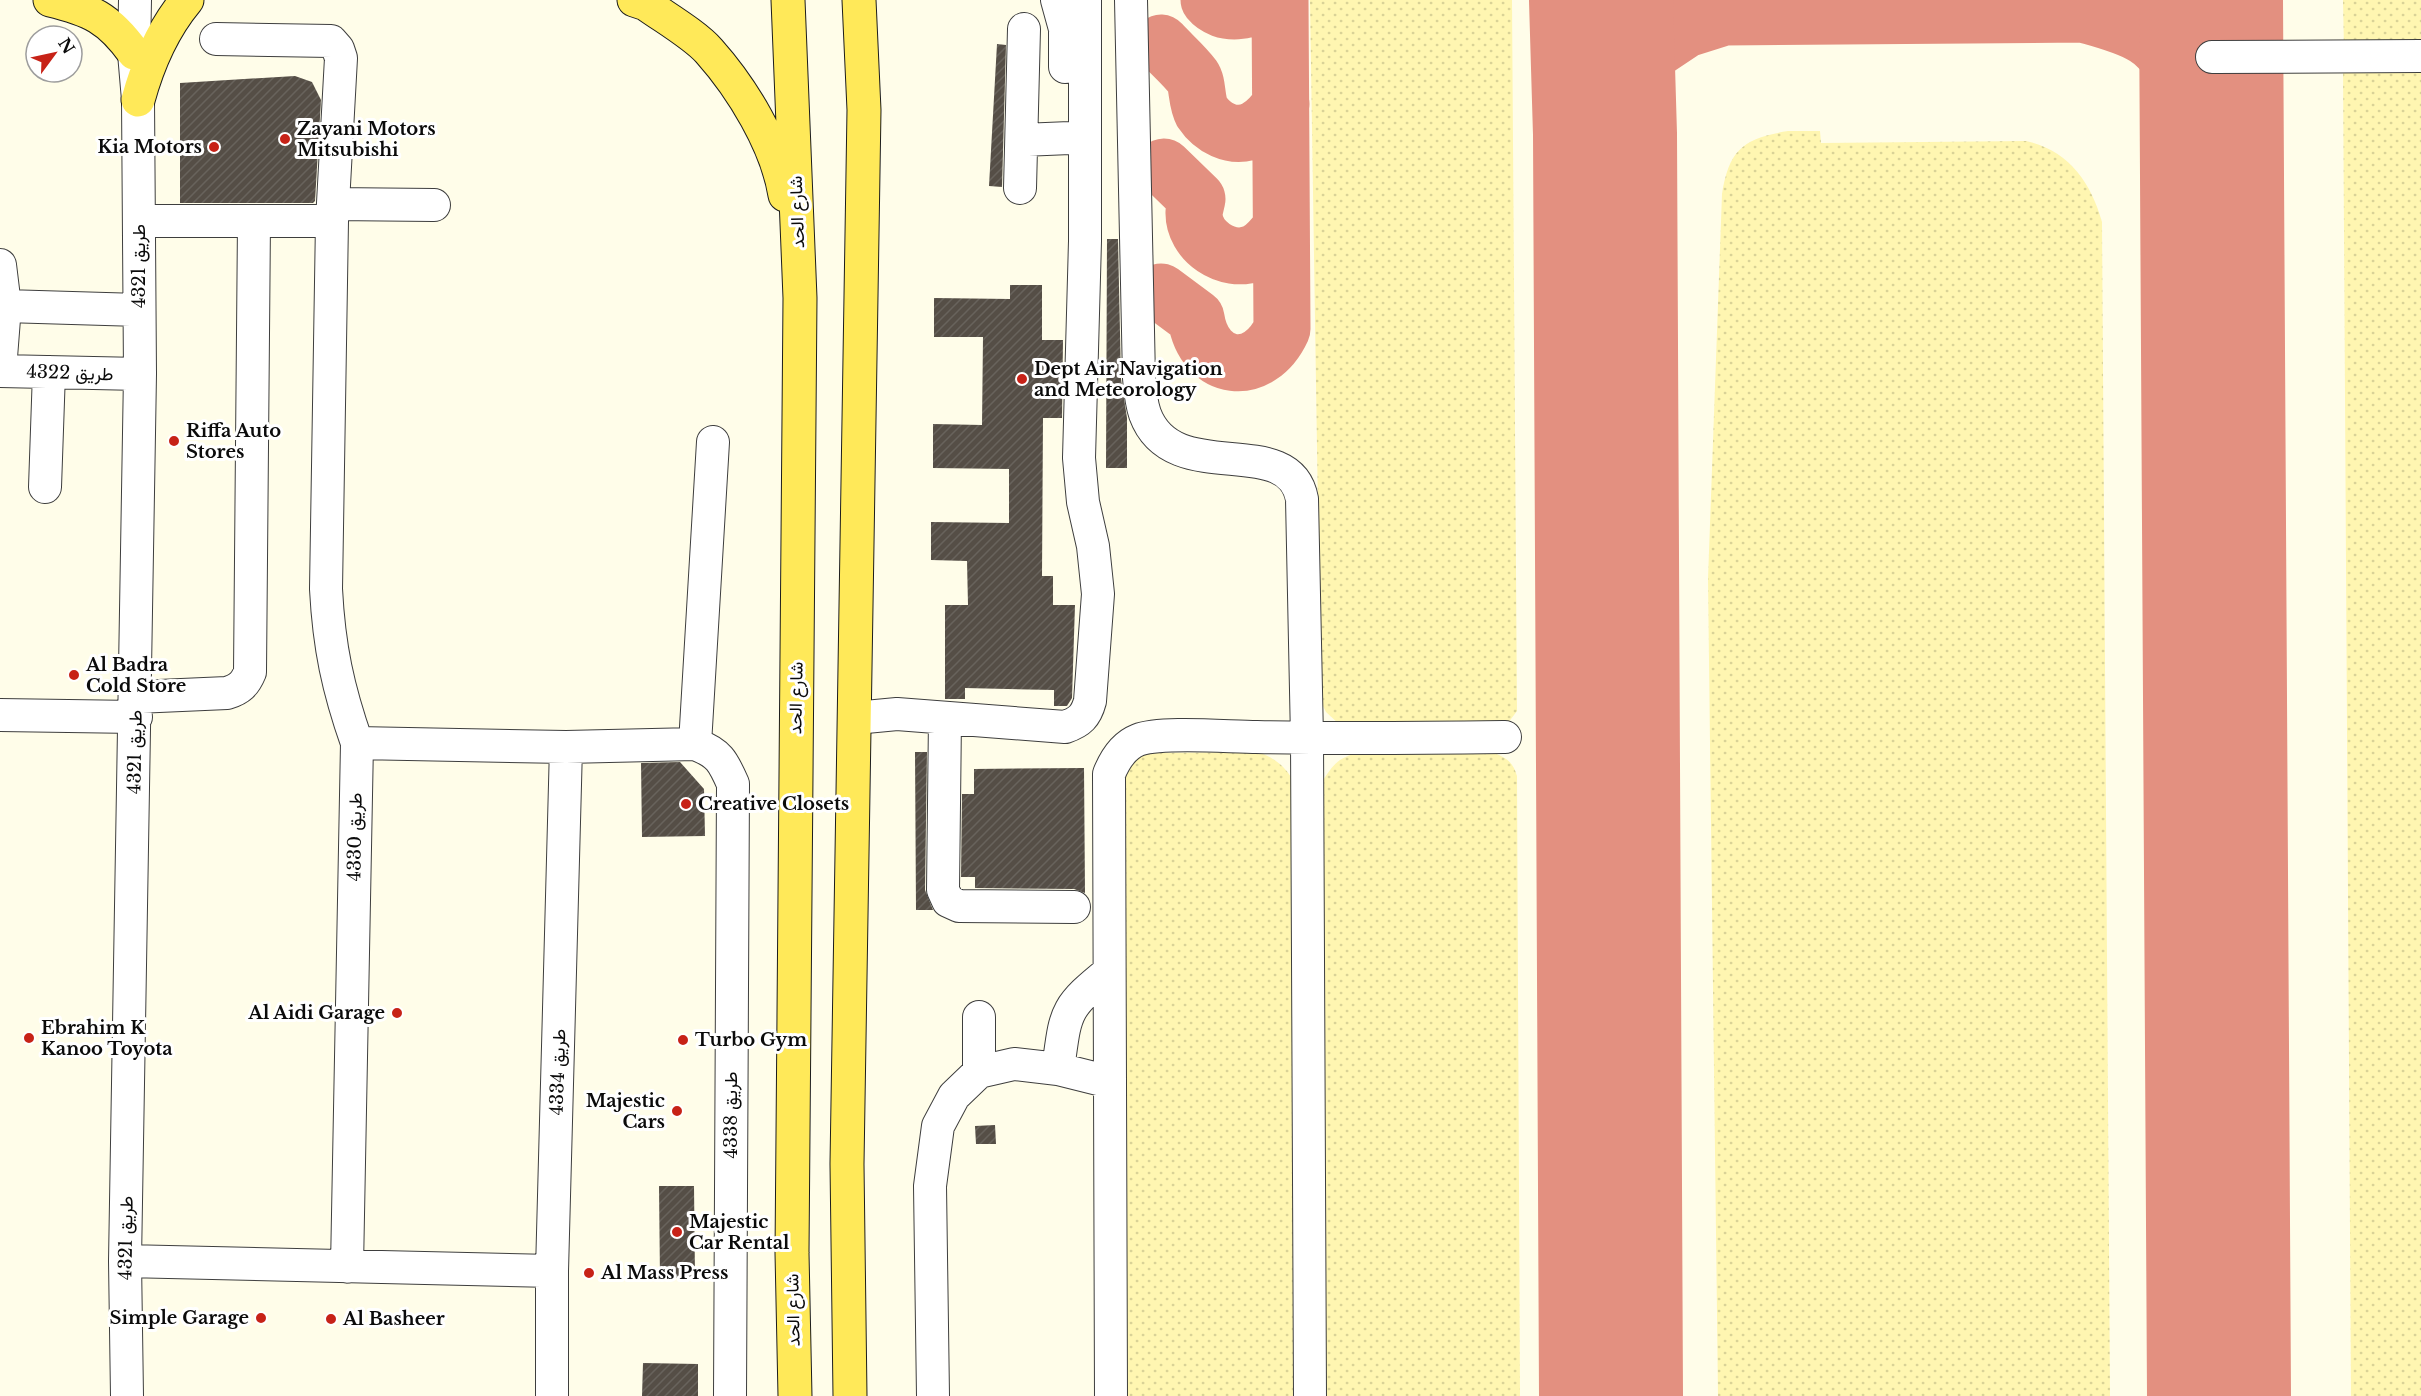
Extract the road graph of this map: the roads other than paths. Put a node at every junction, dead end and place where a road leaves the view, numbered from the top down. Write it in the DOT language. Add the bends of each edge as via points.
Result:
graph roads {
  1 [pos="50,0"];
  2 [pos="135,0"];
  3 [pos="187,0"];
  4 [pos="634,0"];
  5 [pos="788,0"];
  6 [pos="859,0"];
  7 [pos="882,0"];
  8 [pos="1057,0"];
  9 [pos="1085,0"];
  10 [pos="1131,0"];
  11 [pos="1024,28"];
  12 [pos="216,39"];
  13 [pos="134,53"];
  14 [pos="2421,56"];
  15 [pos="2212,57"];
  16 [pos="862,60"];
  17 [pos="1075,65"];
  18 [pos="138,100"];
  19 [pos="1075,123"];
  20 [pos="1022,140"];
  21 [pos="1020,188"];
  22 [pos="434,205"];
  23 [pos="333,213"];
  24 [pos="254,221"];
  25 [pos="139,222"];
  26 [pos="0,265"];
  27 [pos="800,298"];
  28 [pos="5,306"];
  29 [pos="139,310"];
  30 [pos="0,370"];
  31 [pos="49,372"];
  32 [pos="140,375"];
  33 [pos="713,442"];
  34 [pos="45,487"];
  35 [pos="136,707"];
  36 [pos="0,715"];
  37 [pos="855,718"];
  38 [pos="945,718"];
  39 [pos="1505,737"];
  40 [pos="1307,738"];
  41 [pos="357,743"];
  42 [pos="695,744"];
  43 [pos="566,747"];
  44 [pos="1074,908"];
  45 [pos="1109,972"];
  46 [pos="979,1017"];
  47 [pos="1058,1069"];
  48 [pos="979,1072"];
  49 [pos="1110,1082"];
  50 [pos="125,1261"];
  51 [pos="347,1268"];
  52 [pos="552,1271"];
  53 [pos="127,1396"];
  54 [pos="552,1396"];
  55 [pos="730,1396"];
  56 [pos="795,1396"];
  57 [pos="850,1396"];
  58 [pos="933,1396"];
  59 [pos="1111,1396"];
  60 [pos="1310,1396"];
  1 -- 13 [label="main road" via="100,17"];
  2 -- 13 [label="street, طريق 4321"];
  3 -- 18 [label="main road" via="158,44"];
  4 -- 27 [label="main road" via="646,4 708,49 751,108 782,174"];
  5 -- 27 [label="main road, شارع الحد"];
  6 -- 16 [label="main road"];
  7 -- 16 [label="main road"];
  8 -- 17 [label="street"];
  9 -- 17 [label="street"];
  10 -- 40 [label="street" via="1139,378 1145,414 1159,436 1181,452 1276,465 1296,482 1302,499"];
  11 -- 20 [label="street"];
  12 -- 23 [label="street, طريق 4330" via="331,41 338,49 341,58"];
  13 -- 18 [label="street, طريق 4321"];
  14 -- 15 [label="street"];
  16 -- 37 [label="main road"];
  17 -- 19 [label="street"];
  18 -- 25 [label="street, طريق 4321"];
  19 -- 20 [label="street"];
  19 -- 38 [label="street" via="1083,271 1080,480 1098,594 1090,701 1078,722 1065,727"];
  20 -- 21 [label="street"];
  22 -- 23 [label="street"];
  23 -- 24 [label="street"];
  23 -- 41 [label="street, طريق 4330" via="326,589 336,680"];
  24 -- 25 [label="street"];
  24 -- 35 [label="street" via="250,672 237,690"];
  25 -- 29 [label="street, طريق 4321"];
  26 -- 28 [label="street"];
  27 -- 56 [label="main road, شارع الحد" via="792,1253"];
  28 -- 29 [label="street"];
  28 -- 30 [label="street"];
  29 -- 32 [label="street, طريق 4321"];
  30 -- 31 [label="street, طريق 4322"];
  31 -- 32 [label="street, طريق 4322"];
  31 -- 34 [label="street"];
  32 -- 35 [label="street, طريق 4321"];
  33 -- 42 [label="street"];
  35 -- 36 [label="street"];
  35 -- 50 [label="street, طريق 4321"];
  37 -- 38 [label="street" via="897,714"];
  37 -- 57 [label="main road" via="847,1164"];
  38 -- 44 [label="street" via="943,890 948,901 960,906"];
  39 -- 40 [label="street"];
  40 -- 45 [label="street" via="1164,736 1140,739 1120,753 1110,774"];
  40 -- 60 [label="street"];
  41 -- 43 [label="street"];
  41 -- 51 [label="street, طريق 4330"];
  42 -- 43 [label="street"];
  42 -- 55 [label="street, طريق 4338" via="712,750 723,761 733,784"];
  43 -- 52 [label="street, طريق 4334"];
  45 -- 47 [label="street" via="1081,995 1068,1012"];
  45 -- 49 [label="street"];
  46 -- 48 [label="street"];
  47 -- 48 [label="street" via="1014,1064"];
  47 -- 49 [label="street"];
  48 -- 58 [label="street" via="954,1096 938,1126 933,1154"];
  49 -- 59 [label="street"];
  50 -- 51 [label="street"];
  50 -- 53 [label="street, طريق 4321"];
  51 -- 52 [label="street"];
  52 -- 54 [label="street, طريق 4334"];
}
